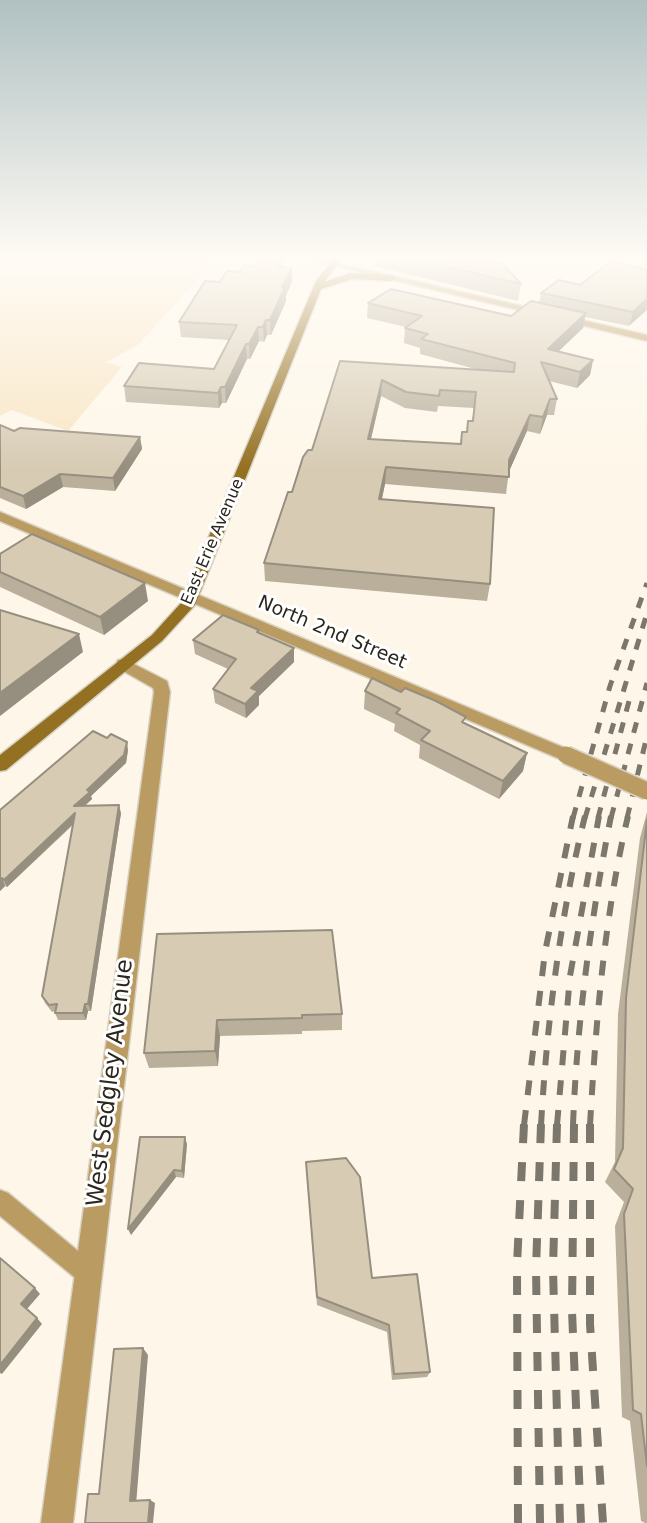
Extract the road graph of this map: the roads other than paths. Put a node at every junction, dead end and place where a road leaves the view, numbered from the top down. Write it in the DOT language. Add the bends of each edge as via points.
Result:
graph roads {
  1 [pos="302,327"];
  2 [pos="601,327"];
  3 [pos="647,338"];
  4 [pos="0,516"];
  5 [pos="192,597"];
  6 [pos="124,664"];
  7 [pos="0,765"];
  8 [pos="647,791"];
  9 [pos="0,1201"];
  10 [pos="87,1273"];
  11 [pos="57,1523"];
  1 -- 5 [label="main road, East Erie Avenue"];
  2 -- 3 [label="street"];
  4 -- 5 [label="street, North 2nd Street"];
  5 -- 6 [label="main road, East Erie Avenue" via="171,626"];
  5 -- 8 [label="street, North 2nd Street, bridge"];
  6 -- 7 [label="main road, East Erie Avenue"];
  6 -- 10 [label="street, West Sedgley Avenue" via="156,681 162,692"];
  9 -- 10 [label="street"];
  10 -- 11 [label="street, West Sedgley Avenue"];
}
